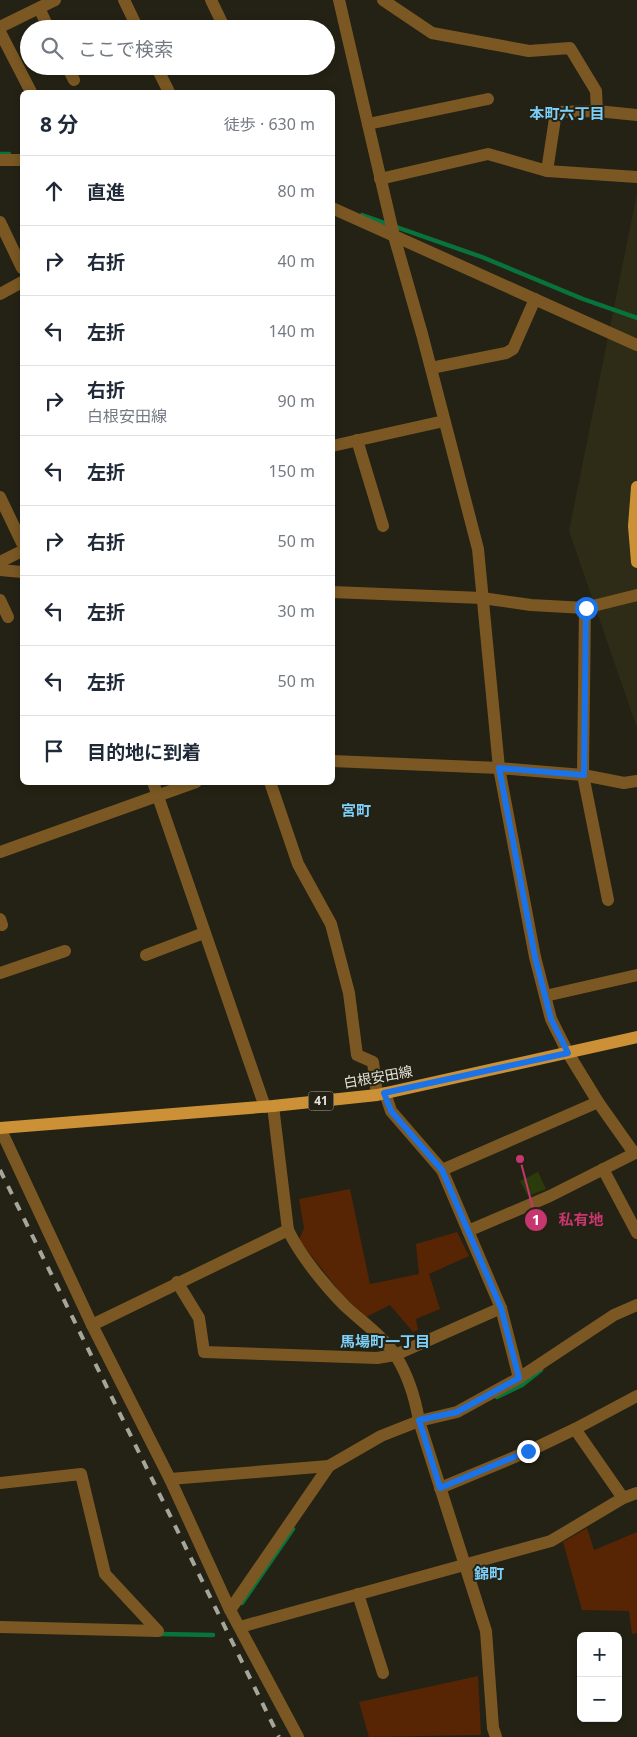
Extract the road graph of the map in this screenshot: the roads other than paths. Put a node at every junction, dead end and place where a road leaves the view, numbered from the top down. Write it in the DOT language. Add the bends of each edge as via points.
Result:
graph roads {
  1 [pos="55,0"];
  2 [pos="124,0"];
  3 [pos="211,0"];
  4 [pos="339,0"];
  5 [pos="383,0"];
  6 [pos="39,8"];
  7 [pos="45,20"];
  8 [pos="134,20"];
  9 [pos="221,20"];
  10 [pos="1,25"];
  11 [pos="20,67"];
  12 [pos="23,75"];
  13 [pos="72,75"];
  14 [pos="160,75"];
  15 [pos="74,80"];
  16 [pos="30,90"];
  17 [pos="168,90"];
  18 [pos="488,99"];
  19 [pos="597,111"];
  20 [pos="637,115"];
  21 [pos="368,124"];
  22 [pos="0,160"];
  23 [pos="20,160"];
  24 [pos="546,171"];
  25 [pos="637,177"];
  26 [pos="380,179"];
  27 [pos="335,209"];
  28 [pos="0,222"];
  29 [pos="394,236"];
  30 [pos="20,264"];
  31 [pos="20,283"];
  32 [pos="0,294"];
  33 [pos="535,299"];
  34 [pos="637,345"];
  35 [pos="431,368"];
  36 [pos="444,421"];
  37 [pos="357,440"];
  38 [pos="335,445"];
  39 [pos="637,487"];
  40 [pos="0,497"];
  41 [pos="383,526"];
  42 [pos="20,539"];
  43 [pos="20,552"];
  44 [pos="0,562"];
  45 [pos="637,562"];
  46 [pos="0,570"];
  47 [pos="20,572"];
  48 [pos="335,592"];
  49 [pos="637,595"];
  50 [pos="482,598"];
  51 [pos="0,600"];
  52 [pos="586,608"];
  53 [pos="8,617"];
  54 [pos="335,762"];
  55 [pos="499,768"];
  56 [pos="584,775"];
  57 [pos="637,781"];
  58 [pos="154,785"];
  59 [pos="188,785"];
  60 [pos="271,785"];
  61 [pos="158,796"];
  62 [pos="0,852"];
  63 [pos="608,900"];
  64 [pos="204,933"];
  65 [pos="65,951"];
  66 [pos="146,955"];
  67 [pos="0,973"];
  68 [pos="637,975"];
  69 [pos="545,996"];
  70 [pos="637,1037"];
  71 [pos="568,1053"];
  72 [pos="381,1094"];
  73 [pos="598,1102"];
  74 [pos="269,1107"];
  75 [pos="0,1128"];
  76 [pos="636,1152"];
  77 [pos="603,1169"];
  78 [pos="442,1170"];
  79 [pos="288,1230"];
  80 [pos="468,1231"];
  81 [pos="637,1233"];
  82 [pos="177,1282"];
  83 [pos="637,1305"];
  84 [pos="501,1308"];
  85 [pos="92,1325"];
  86 [pos="395,1354"];
  87 [pos="519,1378"];
  88 [pos="637,1396"];
  89 [pos="419,1420"];
  90 [pos="575,1429"];
  91 [pos="329,1466"];
  92 [pos="170,1479"];
  93 [pos="0,1483"];
  94 [pos="440,1488"];
  95 [pos="637,1493"];
  96 [pos="624,1498"];
  97 [pos="466,1564"];
  98 [pos="358,1594"];
  99 [pos="230,1610"];
  100 [pos="240,1626"];
  101 [pos="0,1627"];
  102 [pos="383,1673"];
  103 [pos="298,1737"];
  104 [pos="496,1737"];
  1 -- 6 [label="street"];
  2 -- 8 [label="street"];
  3 -- 9 [label="street"];
  4 -- 21 [label="street"];
  5 -- 19 [label="street" via="432,34 529,51 570,48 596,91"];
  6 -- 7 [label="street"];
  6 -- 10 [label="street"];
  10 -- 11 [label="street"];
  12 -- 16 [label="street"];
  13 -- 15 [label="street"];
  14 -- 17 [label="street"];
  18 -- 21 [label="street"];
  19 -- 20 [label="street"];
  19 -- 24 [label="street" via="556,112"];
  21 -- 26 [label="street"];
  22 -- 23 [label="street"];
  24 -- 25 [label="street"];
  24 -- 26 [label="street" via="488,154"];
  26 -- 29 [label="street"];
  27 -- 29 [label="street"];
  28 -- 30 [label="street"];
  29 -- 33 [label="street"];
  29 -- 35 [label="street"];
  31 -- 32 [label="street"];
  33 -- 34 [label="street"];
  33 -- 35 [label="street" via="513,349"];
  35 -- 36 [label="street"];
  36 -- 37 [label="street"];
  36 -- 50 [label="street" via="478,549"];
  37 -- 38 [label="street"];
  37 -- 41 [label="street"];
  39 -- 45 [label="main road" via="634,526"];
  40 -- 42 [label="street"];
  43 -- 44 [label="street"];
  46 -- 47 [label="street"];
  48 -- 50 [label="street"];
  49 -- 52 [label="street"];
  50 -- 52 [label="street"];
  50 -- 55 [label="street"];
  51 -- 53 [label="street"];
  52 -- 56 [label="street"];
  54 -- 55 [label="street"];
  55 -- 56 [label="street"];
  55 -- 69 [label="street"];
  56 -- 57 [label="street" via="624,783"];
  56 -- 63 [label="street"];
  58 -- 61 [label="street"];
  59 -- 61 [label="street"];
  60 -- 72 [label="street" via="298,864 331,924 349,993 357,1055 374,1062"];
  61 -- 62 [label="street"];
  61 -- 64 [label="street"];
  64 -- 66 [label="street"];
  64 -- 74 [label="street"];
  65 -- 67 [label="street"];
  68 -- 69 [label="street"];
  69 -- 71 [label="street" via="551,1019"];
  70 -- 71 [label="main road, 白根安田線 / 41"];
  71 -- 72 [label="main road, 白根安田線 / 41"];
  71 -- 73 [label="street"];
  72 -- 74 [label="main road, 白根安田線 / 41"];
  72 -- 78 [label="street" via="391,1111"];
  73 -- 76 [label="street"];
  73 -- 78 [label="street"];
  74 -- 75 [label="main road, 白根安田線 / 41"];
  74 -- 79 [label="street"];
  75 -- 85 [label="street"];
  76 -- 77 [label="street"];
  77 -- 80 [label="street"];
  77 -- 81 [label="street"];
  78 -- 80 [label="street"];
  79 -- 82 [label="street"];
  79 -- 86 [label="street" via="296,1245 344,1305"];
  80 -- 84 [label="street"];
  82 -- 85 [label="street"];
  82 -- 86 [label="street" via="199,1318 204,1352 377,1358"];
  83 -- 87 [label="street" via="614,1315"];
  84 -- 86 [label="street"];
  84 -- 87 [label="street"];
  85 -- 92 [label="street"];
  86 -- 89 [label="street" via="414,1392"];
  87 -- 89 [label="street" via="457,1412"];
  88 -- 90 [label="street"];
  89 -- 91 [label="street" via="380,1436"];
  89 -- 94 [label="street"];
  90 -- 94 [label="street"];
  90 -- 96 [label="street"];
  91 -- 92 [label="street"];
  91 -- 99 [label="street"];
  92 -- 99 [label="street"];
  93 -- 101 [label="street" via="81,1474 105,1574 158,1631"];
  94 -- 97 [label="street"];
  95 -- 96 [label="street"];
  96 -- 97 [label="street" via="551,1541"];
  97 -- 98 [label="street"];
  97 -- 104 [label="street" via="486,1631"];
  98 -- 100 [label="street"];
  98 -- 102 [label="street"];
  99 -- 100 [label="street"];
  100 -- 103 [label="street"];
}
